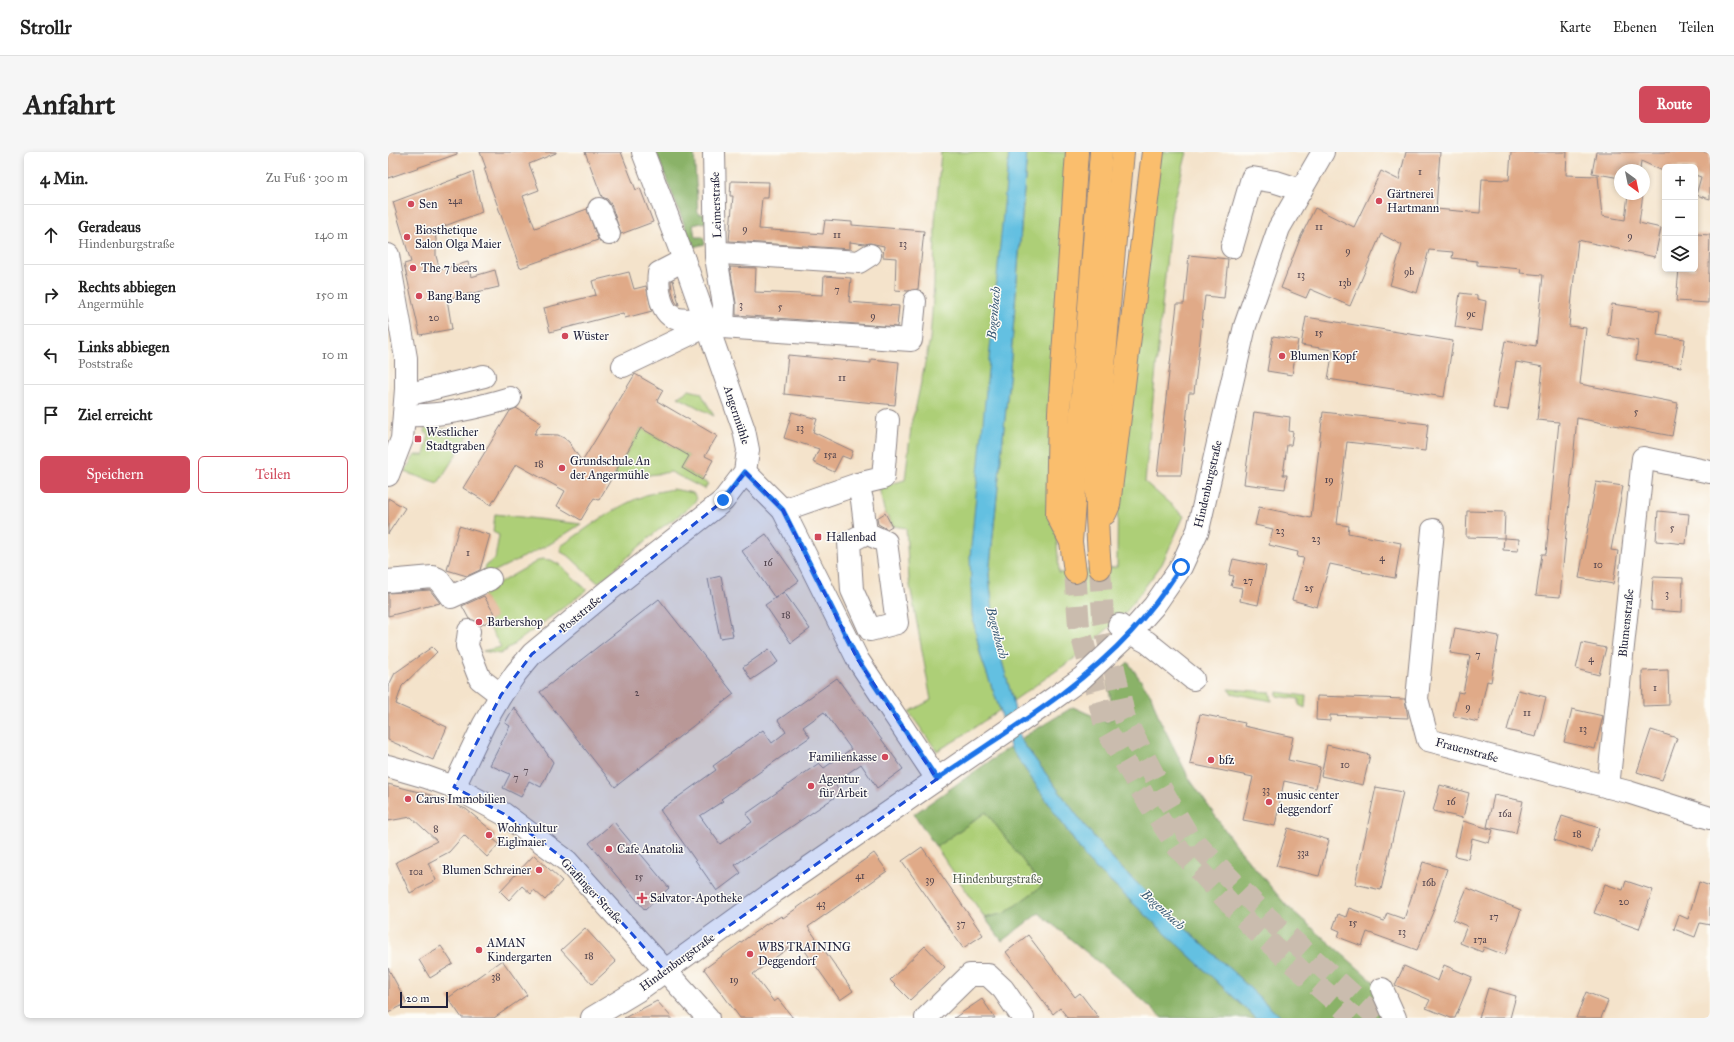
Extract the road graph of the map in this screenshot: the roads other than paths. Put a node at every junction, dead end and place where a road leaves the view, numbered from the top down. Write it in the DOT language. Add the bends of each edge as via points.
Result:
graph roads {
  1 [pos="643,152"];
  2 [pos="714,152"];
  3 [pos="1077,152"];
  4 [pos="1101,152"];
  5 [pos="1123,152"];
  6 [pos="1153,152"];
  7 [pos="1323,152"];
  8 [pos="1301,190"];
  9 [pos="599,209"];
  10 [pos="609,234"];
  11 [pos="1232,247"];
  12 [pos="716,254"];
  13 [pos="388,255"];
  14 [pos="870,255"];
  15 [pos="684,260"];
  16 [pos="392,301"];
  17 [pos="915,301"];
  18 [pos="711,324"];
  19 [pos="623,366"];
  20 [pos="484,376"];
  21 [pos="510,398"];
  22 [pos="405,405"];
  23 [pos="888,420"];
  24 [pos="745,472"];
  25 [pos="1710,472"];
  26 [pos="389,473"];
  27 [pos="858,484"];
  28 [pos="783,510"];
  29 [pos="1433,530"];
  30 [pos="866,533"];
  31 [pos="1097,536"];
  32 [pos="1071,542"];
  33 [pos="1100,568"];
  34 [pos="1075,572"];
  35 [pos="490,579"];
  36 [pos="388,581"];
  37 [pos="1125,629"];
  38 [pos="469,631"];
  39 [pos="1193,680"];
  40 [pos="501,695"];
  41 [pos="388,766"];
  42 [pos="937,779"];
  43 [pos="454,787"];
  44 [pos="1608,787"];
  45 [pos="1710,818"];
  46 [pos="665,971"];
  47 [pos="1382,989"];
  48 [pos="592,1018"];
  49 [pos="708,1018"];
  50 [pos="926,1018"];
  51 [pos="1023,1018"];
  52 [pos="1395,1018"];
  1 -- 15 [label="street, Angermühle"];
  2 -- 12 [label="street, Leimerstraße"];
  3 -- 32 [label="highway" via="1059,412 1057,500 1057,516"];
  4 -- 32 [label="highway"];
  5 -- 31 [label="highway" via="1099,423 1096,476"];
  6 -- 31 [label="highway" via="1109,505"];
  7 -- 8 [label="street, Hindenburgstraße"];
  8 -- 11 [label="street" via="1252,171"];
  8 -- 37 [label="street, Hindenburgstraße" via="1279,228 1245,326 1198,530 1181,567 1154,606"];
  9 -- 10 [label="street"];
  12 -- 14 [label="street" via="859,262"];
  12 -- 18 [label="street, Leimerstraße" via="724,305"];
  13 -- 16 [label="street"];
  15 -- 18 [label="street, Angermühle"];
  15 -- 18 [label="street" via="659,273 658,283 664,308 672,317 680,320"];
  16 -- 22 [label="street" via="406,358"];
  17 -- 18 [label="street" via="911,340"];
  18 -- 19 [label="street"];
  18 -- 24 [label="street, Angermühle" via="744,430 748,450"];
  20 -- 22 [label="street"];
  21 -- 22 [label="street" via="425,416"];
  22 -- 26 [label="street" via="402,439"];
  23 -- 27 [label="street" via="883,478"];
  24 -- 28 [label="street"];
  24 -- 40 [label="street, Poststraße" via="723,500 532,654"];
  25 -- 44 [label="street, Blumenstraße" via="1643,458"];
  27 -- 28 [label="street"];
  27 -- 30 [label="street"];
  28 -- 42 [label="street" via="858,660"];
  29 -- 44 [label="street, Frauenstraße" via="1417,699 1428,740"];
  31 -- 33 [label="highway"];
  32 -- 34 [label="highway"];
  35 -- 36 [label="street" via="452,597 438,579 433,577"];
  37 -- 39 [label="street" via="1147,642"];
  37 -- 42 [label="street, Hindenburgstraße" via="1082,678"];
  38 -- 40 [label="street" via="467,646 480,679"];
  40 -- 43 [label="street, Poststraße"];
  41 -- 43 [label="street, Graflinger Straße"];
  42 -- 46 [label="street, Hindenburgstraße" via="774,891"];
  43 -- 46 [label="street, Graflinger Straße" via="504,814 566,861"];
  44 -- 45 [label="street, Frauenstraße"];
  46 -- 48 [label="street, Hindenburgstraße"];
  46 -- 49 [label="street, Graflinger Straße"];
  47 -- 52 [label="street"];
  50 -- 51 [label="street" via="970,976 988,975 1003,989"];
}
